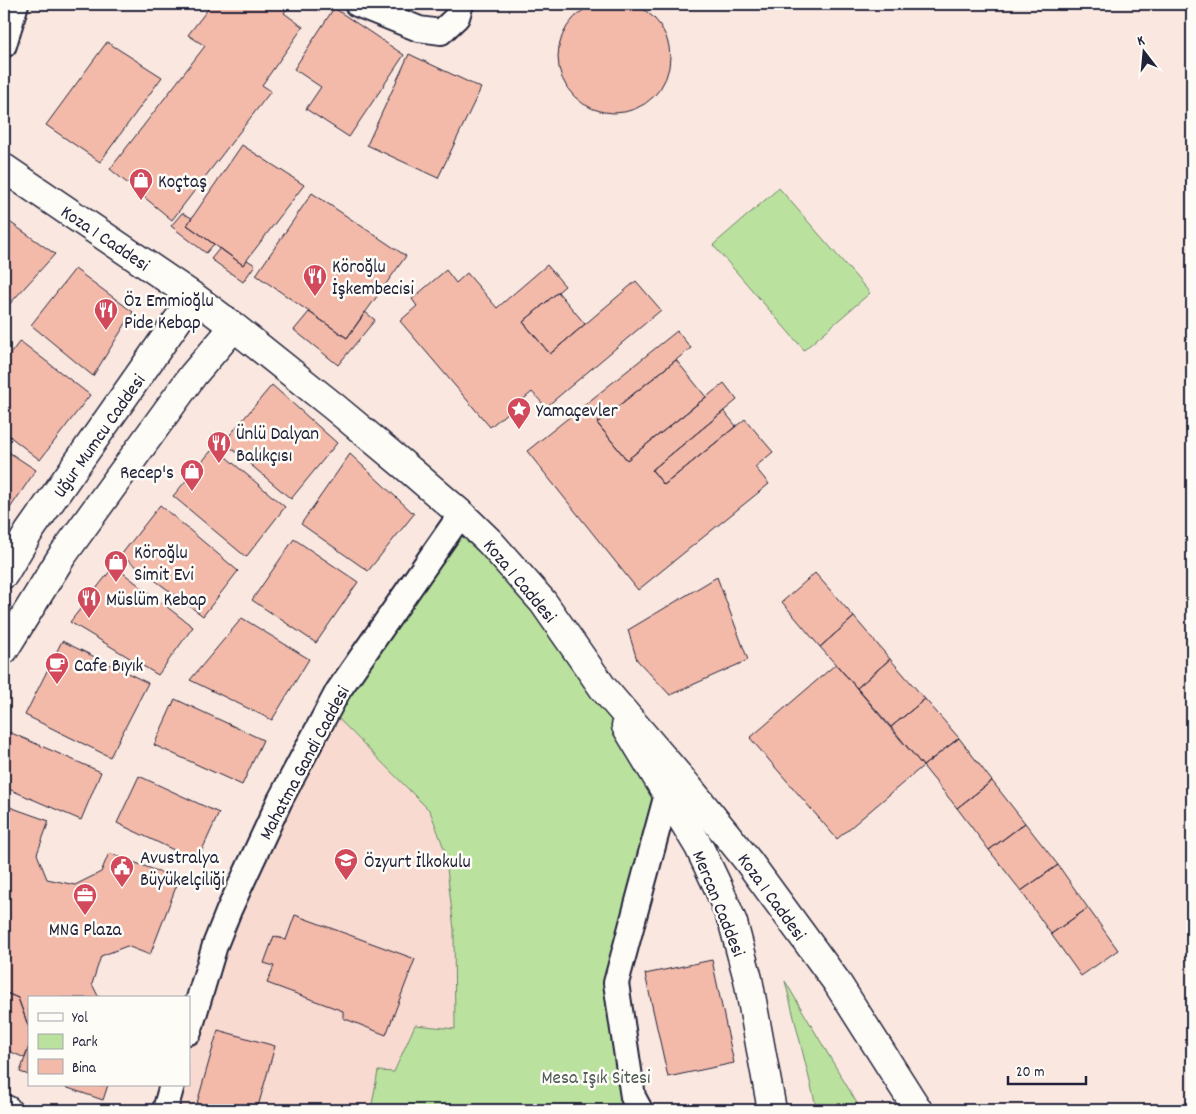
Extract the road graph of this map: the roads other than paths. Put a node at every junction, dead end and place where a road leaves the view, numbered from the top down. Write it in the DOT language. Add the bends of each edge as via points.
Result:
graph roads {
  1 [pos="16,4"];
  2 [pos="357,4"];
  3 [pos="461,4"];
  4 [pos="4,45"];
  5 [pos="4,168"];
  6 [pos="194,297"];
  7 [pos="234,327"];
  8 [pos="461,514"];
  9 [pos="4,574"];
  10 [pos="4,650"];
  11 [pos="603,688"];
  12 [pos="667,794"];
  13 [pos="190,1029"];
  14 [pos="172,1086"];
  15 [pos="165,1110"];
  16 [pos="640,1110"];
  17 [pos="772,1110"];
  18 [pos="918,1110"];
  1 -- 4 [label="street"];
  2 -- 3 [label="street" via="419,29 441,32 457,17"];
  5 -- 6 [label="main road, Koza 1 Caddesi"];
  6 -- 7 [label="main road, Koza 1 Caddesi"];
  6 -- 9 [label="main road, Uğur Mumcu Caddesi" via="29,532"];
  7 -- 8 [label="main road, Koza 1 Caddesi"];
  7 -- 10 [label="main road" via="193,375 62,556"];
  8 -- 11 [label="main road, Koza 1 Caddesi" via="542,602"];
  8 -- 13 [label="street, Mahatma Gandi Caddesi" via="338,691 280,800 229,910"];
  11 -- 12 [label="main road, Mercan Caddesi"];
  11 -- 18 [label="main road, Koza 1 Caddesi" via="748,860 836,981"];
  12 -- 16 [label="street" via="616,983 633,1097"];
  12 -- 17 [label="main road, Mercan Caddesi" via="698,846 733,923 748,979"];
  14 -- 15 [label="street"];
}
